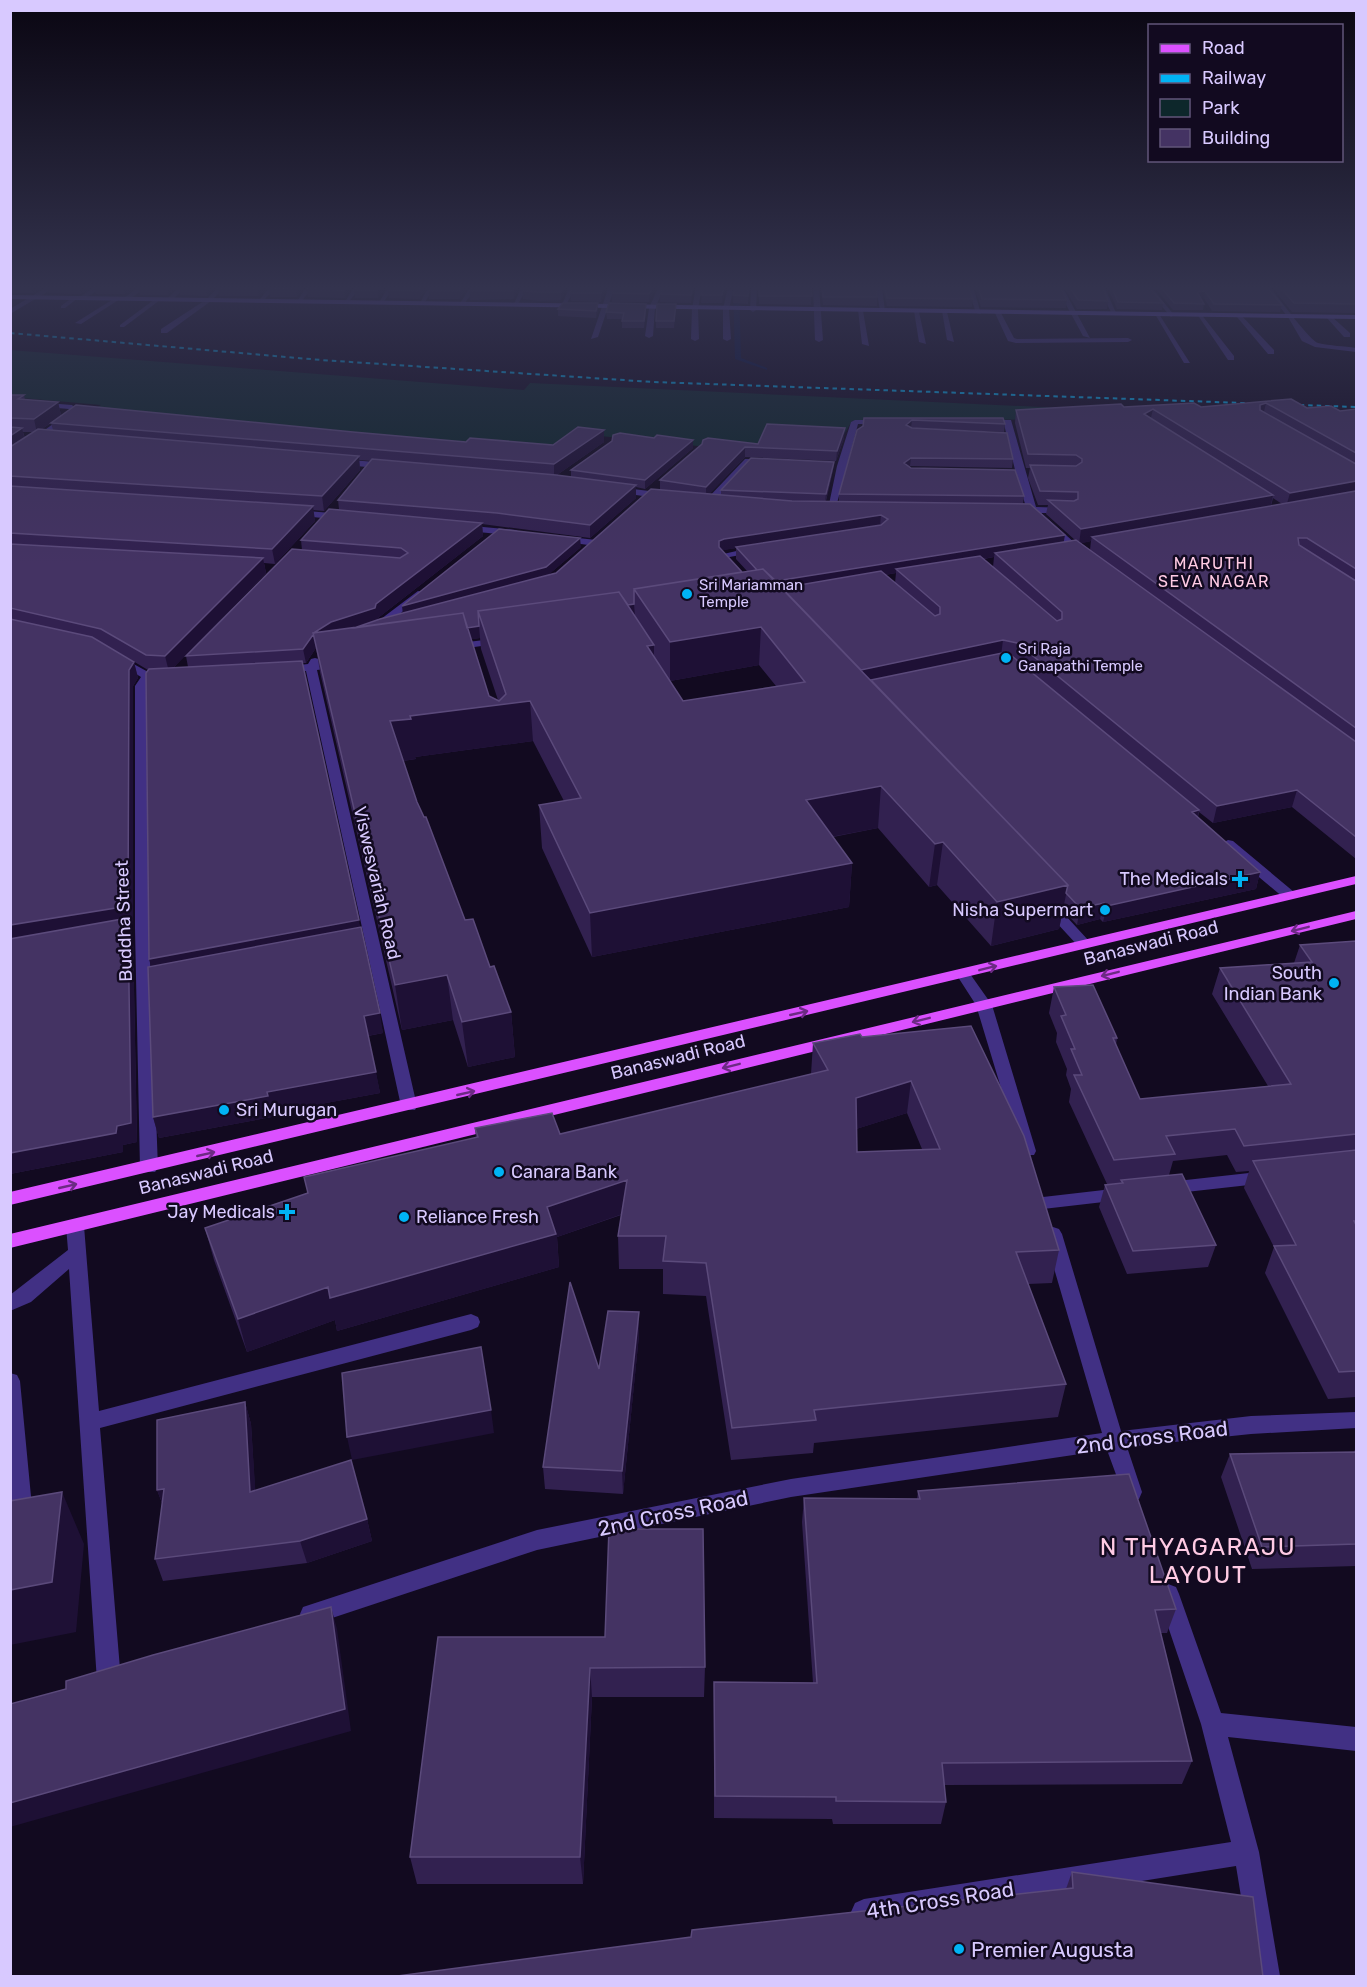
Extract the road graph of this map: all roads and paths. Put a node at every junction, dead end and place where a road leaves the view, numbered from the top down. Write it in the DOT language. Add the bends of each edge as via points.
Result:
graph roads {
  1 [pos="10,402"];
  2 [pos="890,422"];
  3 [pos="973,422"];
  4 [pos="21,435"];
  5 [pos="42,437"];
  6 [pos="54,438"];
  7 [pos="10,459"];
  8 [pos="325,461"];
  9 [pos="782,463"];
  10 [pos="372,465"];
  11 [pos="829,466"];
  12 [pos="841,466"];
  13 [pos="396,467"];
  14 [pos="365,474"];
  15 [pos="603,488"];
  16 [pos="674,497"];
  17 [pos="697,501"];
  18 [pos="709,502"];
  19 [pos="721,503"];
  20 [pos="843,507"];
  21 [pos="1008,510"];
  22 [pos="1032,510"];
  23 [pos="1071,510"];
  24 [pos="283,513"];
  25 [pos="353,518"];
  26 [pos="453,527"];
  27 [pos="498,531"];
  28 [pos="531,535"];
  29 [pos="489,538"];
  30 [pos="552,538"];
  31 [pos="1088,547"];
  32 [pos="769,548"];
  33 [pos="1071,550"];
  34 [pos="587,551"];
  35 [pos="728,558"];
  36 [pos="1095,563"];
  37 [pos="424,590"];
  38 [pos="410,618"];
  39 [pos="507,639"];
  40 [pos="322,649"];
  41 [pos="438,649"];
  42 [pos="110,654"];
  43 [pos="345,663"];
  44 [pos="311,668"];
  45 [pos="276,670"];
  46 [pos="147,676"];
  47 [pos="173,677"];
  48 [pos="1218,836"];
  49 [pos="1356,880"];
  50 [pos="1036,892"];
  51 [pos="1289,895"];
  52 [pos="1356,915"];
  53 [pos="1084,944"];
  54 [pos="963,974"];
  55 [pos="984,1005"];
  56 [pos="409,1106"];
  57 [pos="149,1167"];
  58 [pos="1287,1175"];
  59 [pos="10,1199"];
  60 [pos="1043,1203"];
  61 [pos="75,1226"];
  62 [pos="10,1242"];
  63 [pos="77,1252"];
  64 [pos="10,1304"];
  65 [pos="471,1322"];
  66 [pos="10,1382"];
  67 [pos="1356,1420"];
  68 [pos="90,1422"];
  69 [pos="1114,1440"];
  70 [pos="1137,1508"];
  71 [pos="10,1518"];
  72 [pos="1161,1575"];
  73 [pos="289,1622"];
  74 [pos="131,1674"];
  75 [pos="109,1681"];
  76 [pos="87,1687"];
  77 [pos="1213,1724"];
  78 [pos="1356,1739"];
  79 [pos="1246,1852"];
  80 [pos="846,1915"];
  81 [pos="1267,1977"];
  1 -- 5 [label="street" via="75,409"];
  2 -- 12 [label="street" via="855,422"];
  3 -- 22 [label="street" via="1008,422 1006,437"];
  4 -- 5 [label="street"];
  5 -- 6 [label="street"];
  5 -- 7 [label="street"];
  8 -- 10 [label="street"];
  9 -- 18 [label="street" via="747,461"];
  10 -- 13 [label="street"];
  10 -- 14 [label="street"];
  11 -- 12 [label="street"];
  12 -- 20 [label="street" via="827,507"];
  15 -- 16 [label="street"];
  17 -- 18 [label="street"];
  18 -- 19 [label="street"];
  21 -- 22 [label="street"];
  22 -- 23 [label="street"];
  22 -- 33 [label="street"];
  24 -- 25 [label="street"];
  26 -- 27 [label="street"];
  27 -- 28 [label="street"];
  27 -- 29 [label="street"];
  30 -- 34 [label="street" via="599,540"];
  31 -- 33 [label="street"];
  32 -- 35 [label="street"];
  33 -- 36 [label="street"];
  37 -- 38 [label="street" via="372,628"];
  39 -- 41 [label="street" via="474,650"];
  40 -- 44 [label="street"];
  42 -- 46 [label="street"];
  43 -- 44 [label="street"];
  44 -- 45 [label="street"];
  44 -- 56 [label="street, Viswesvariah Road" via="366,941"];
  46 -- 47 [label="street"];
  46 -- 57 [label="street, Buddha Street" via="141,686 137,930 151,982"];
  48 -- 51 [label="street"];
  49 -- 51 [label="main road, Banaswadi Road"];
  50 -- 53 [label="street"];
  51 -- 53 [label="main road, Banaswadi Road"];
  52 -- 55 [label="main road, Banaswadi Road, one-way"];
  54 -- 53 [label="main road, Banaswadi Road, one-way"];
  54 -- 55 [label="street"];
  56 -- 54 [label="main road, Banaswadi Road, one-way"];
  55 -- 60 [label="street"];
  55 -- 61 [label="main road, Banaswadi Road, one-way"];
  57 -- 56 [label="main road, Banaswadi Road, one-way"];
  59 -- 57 [label="main road, Banaswadi Road, one-way"];
  58 -- 60 [label="street"];
  60 -- 69 [label="street"];
  61 -- 62 [label="main road, Banaswadi Road"];
  61 -- 63 [label="street"];
  63 -- 64 [label="street" via="24,1297"];
  63 -- 68 [label="street"];
  65 -- 68 [label="street"];
  66 -- 71 [label="street" via="21,1507"];
  67 -- 69 [label="street, 2nd Cross Road" via="1251,1425"];
  68 -- 75 [label="street"];
  69 -- 70 [label="street"];
  69 -- 73 [label="street, 2nd Cross Road" via="791,1488 537,1540"];
  72 -- 77 [label="street"];
  74 -- 75 [label="street"];
  75 -- 76 [label="street"];
  77 -- 78 [label="street"];
  77 -- 79 [label="street"];
  79 -- 80 [label="street, 4th Cross Road"];
  79 -- 81 [label="street"];
}
